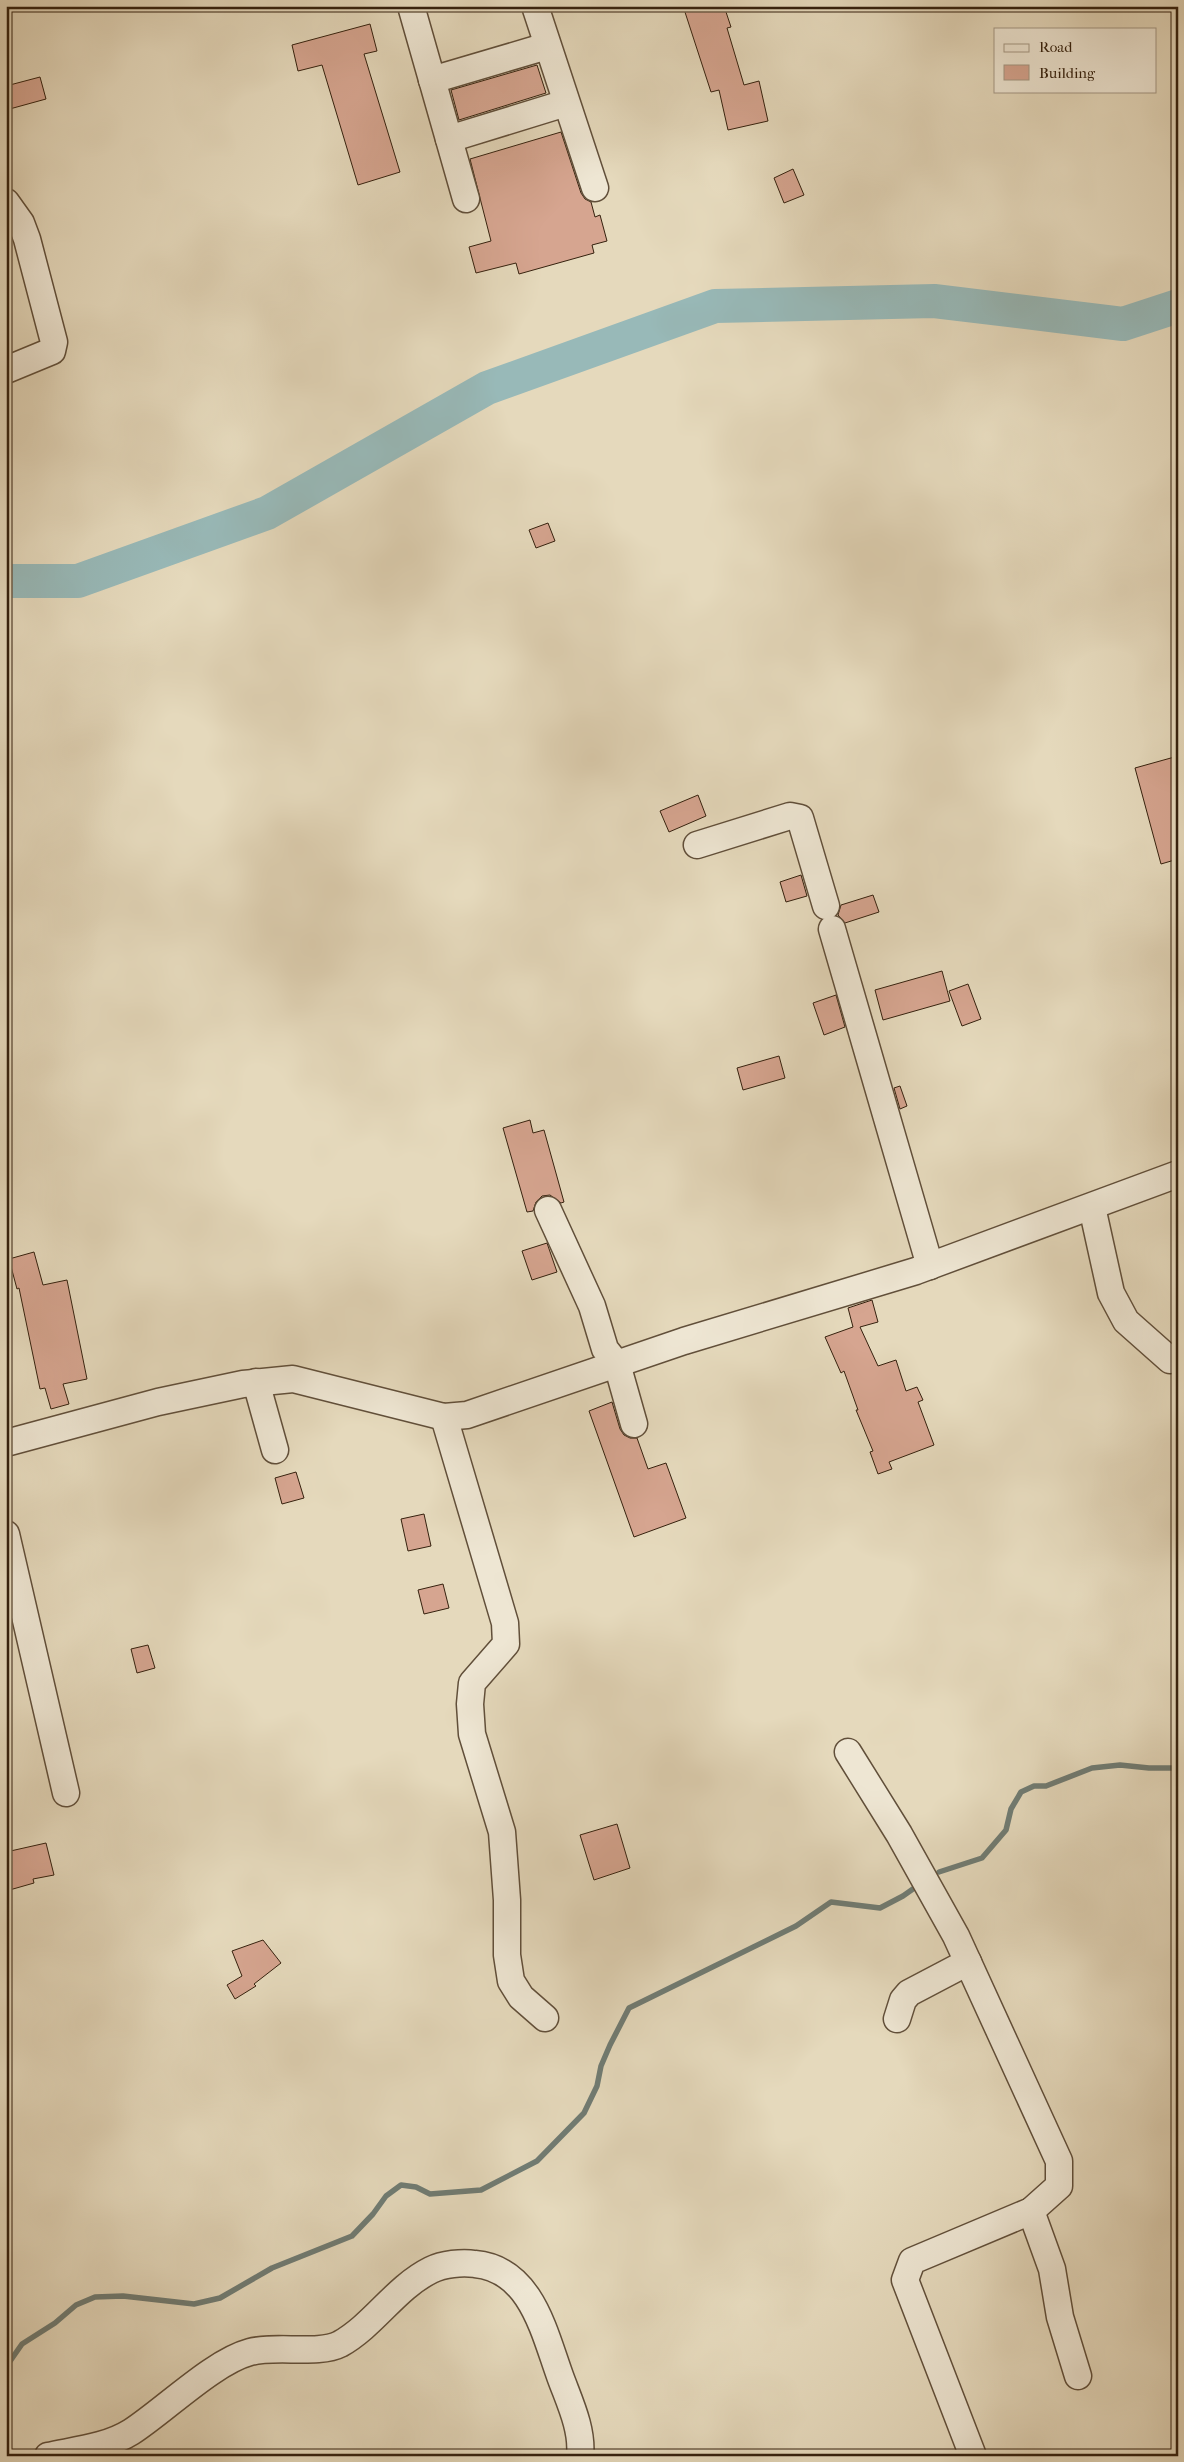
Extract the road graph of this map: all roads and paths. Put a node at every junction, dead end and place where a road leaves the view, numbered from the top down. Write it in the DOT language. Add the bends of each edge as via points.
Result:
graph roads {
  1 [pos="411,6"];
  2 [pos="535,6"];
  3 [pos="548,46"];
  4 [pos="432,80"];
  5 [pos="566,103"];
  6 [pos="449,139"];
  7 [pos="595,188"];
  8 [pos="466,199"];
  9 [pos="6,202"];
  10 [pos="6,370"];
  11 [pos="697,845"];
  12 [pos="1178,1174"];
  13 [pos="1092,1207"];
  14 [pos="548,1210"];
  15 [pos="930,1266"];
  16 [pos="1170,1360"];
  17 [pos="616,1364"];
  18 [pos="256,1382"];
  19 [pos="444,1417"];
  20 [pos="634,1424"];
  21 [pos="6,1443"];
  22 [pos="275,1450"];
  23 [pos="6,1534"];
  24 [pos="848,1752"];
  25 [pos="66,1793"];
  26 [pos="968,1962"];
  27 [pos="545,2018"];
  28 [pos="897,2019"];
  29 [pos="1031,2211"];
  30 [pos="1078,2376"];
  31 [pos="48,2456"];
  32 [pos="580,2456"];
  33 [pos="973,2456"];
  1 -- 4 [label="street"];
  2 -- 3 [label="street"];
  3 -- 4 [label="street"];
  3 -- 5 [label="street"];
  4 -- 6 [label="street"];
  5 -- 6 [label="street"];
  5 -- 7 [label="street"];
  6 -- 8 [label="street"];
  9 -- 10 [label="street" via="21,223 27,239 54,342 52,351"];
  11 -- 15 [label="street" via="790,816 800,818"];
  12 -- 13 [label="street"];
  13 -- 15 [label="street"];
  13 -- 16 [label="street" via="1111,1293 1126,1321"];
  14 -- 17 [label="street" via="592,1306 605,1349"];
  15 -- 17 [label="street"];
  17 -- 19 [label="street" via="467,1415"];
  17 -- 20 [label="street"];
  18 -- 19 [label="street" via="293,1379"];
  18 -- 21 [label="street" via="158,1402"];
  18 -- 22 [label="street"];
  19 -- 27 [label="street" via="505,1623 506,1644 472,1683 470,1704 472,1734 502,1832 511,1981 521,1997"];
  23 -- 25 [label="street"];
  24 -- 26 [label="street" via="903,1843"];
  26 -- 28 [label="street" via="909,1993 903,2000"];
  26 -- 29 [label="street" via="1059,2161 1059,2186"];
  29 -- 30 [label="street" via="1052,2269 1060,2317"];
  29 -- 33 [label="street" via="912,2261 905,2280"];
  31 -- 32 [label="street" via="109,2442 130,2432 227,2361 251,2352 339,2345 403,2290 432,2270 464,2262 491,2265 515,2280 537,2312 576,2421"];
}
